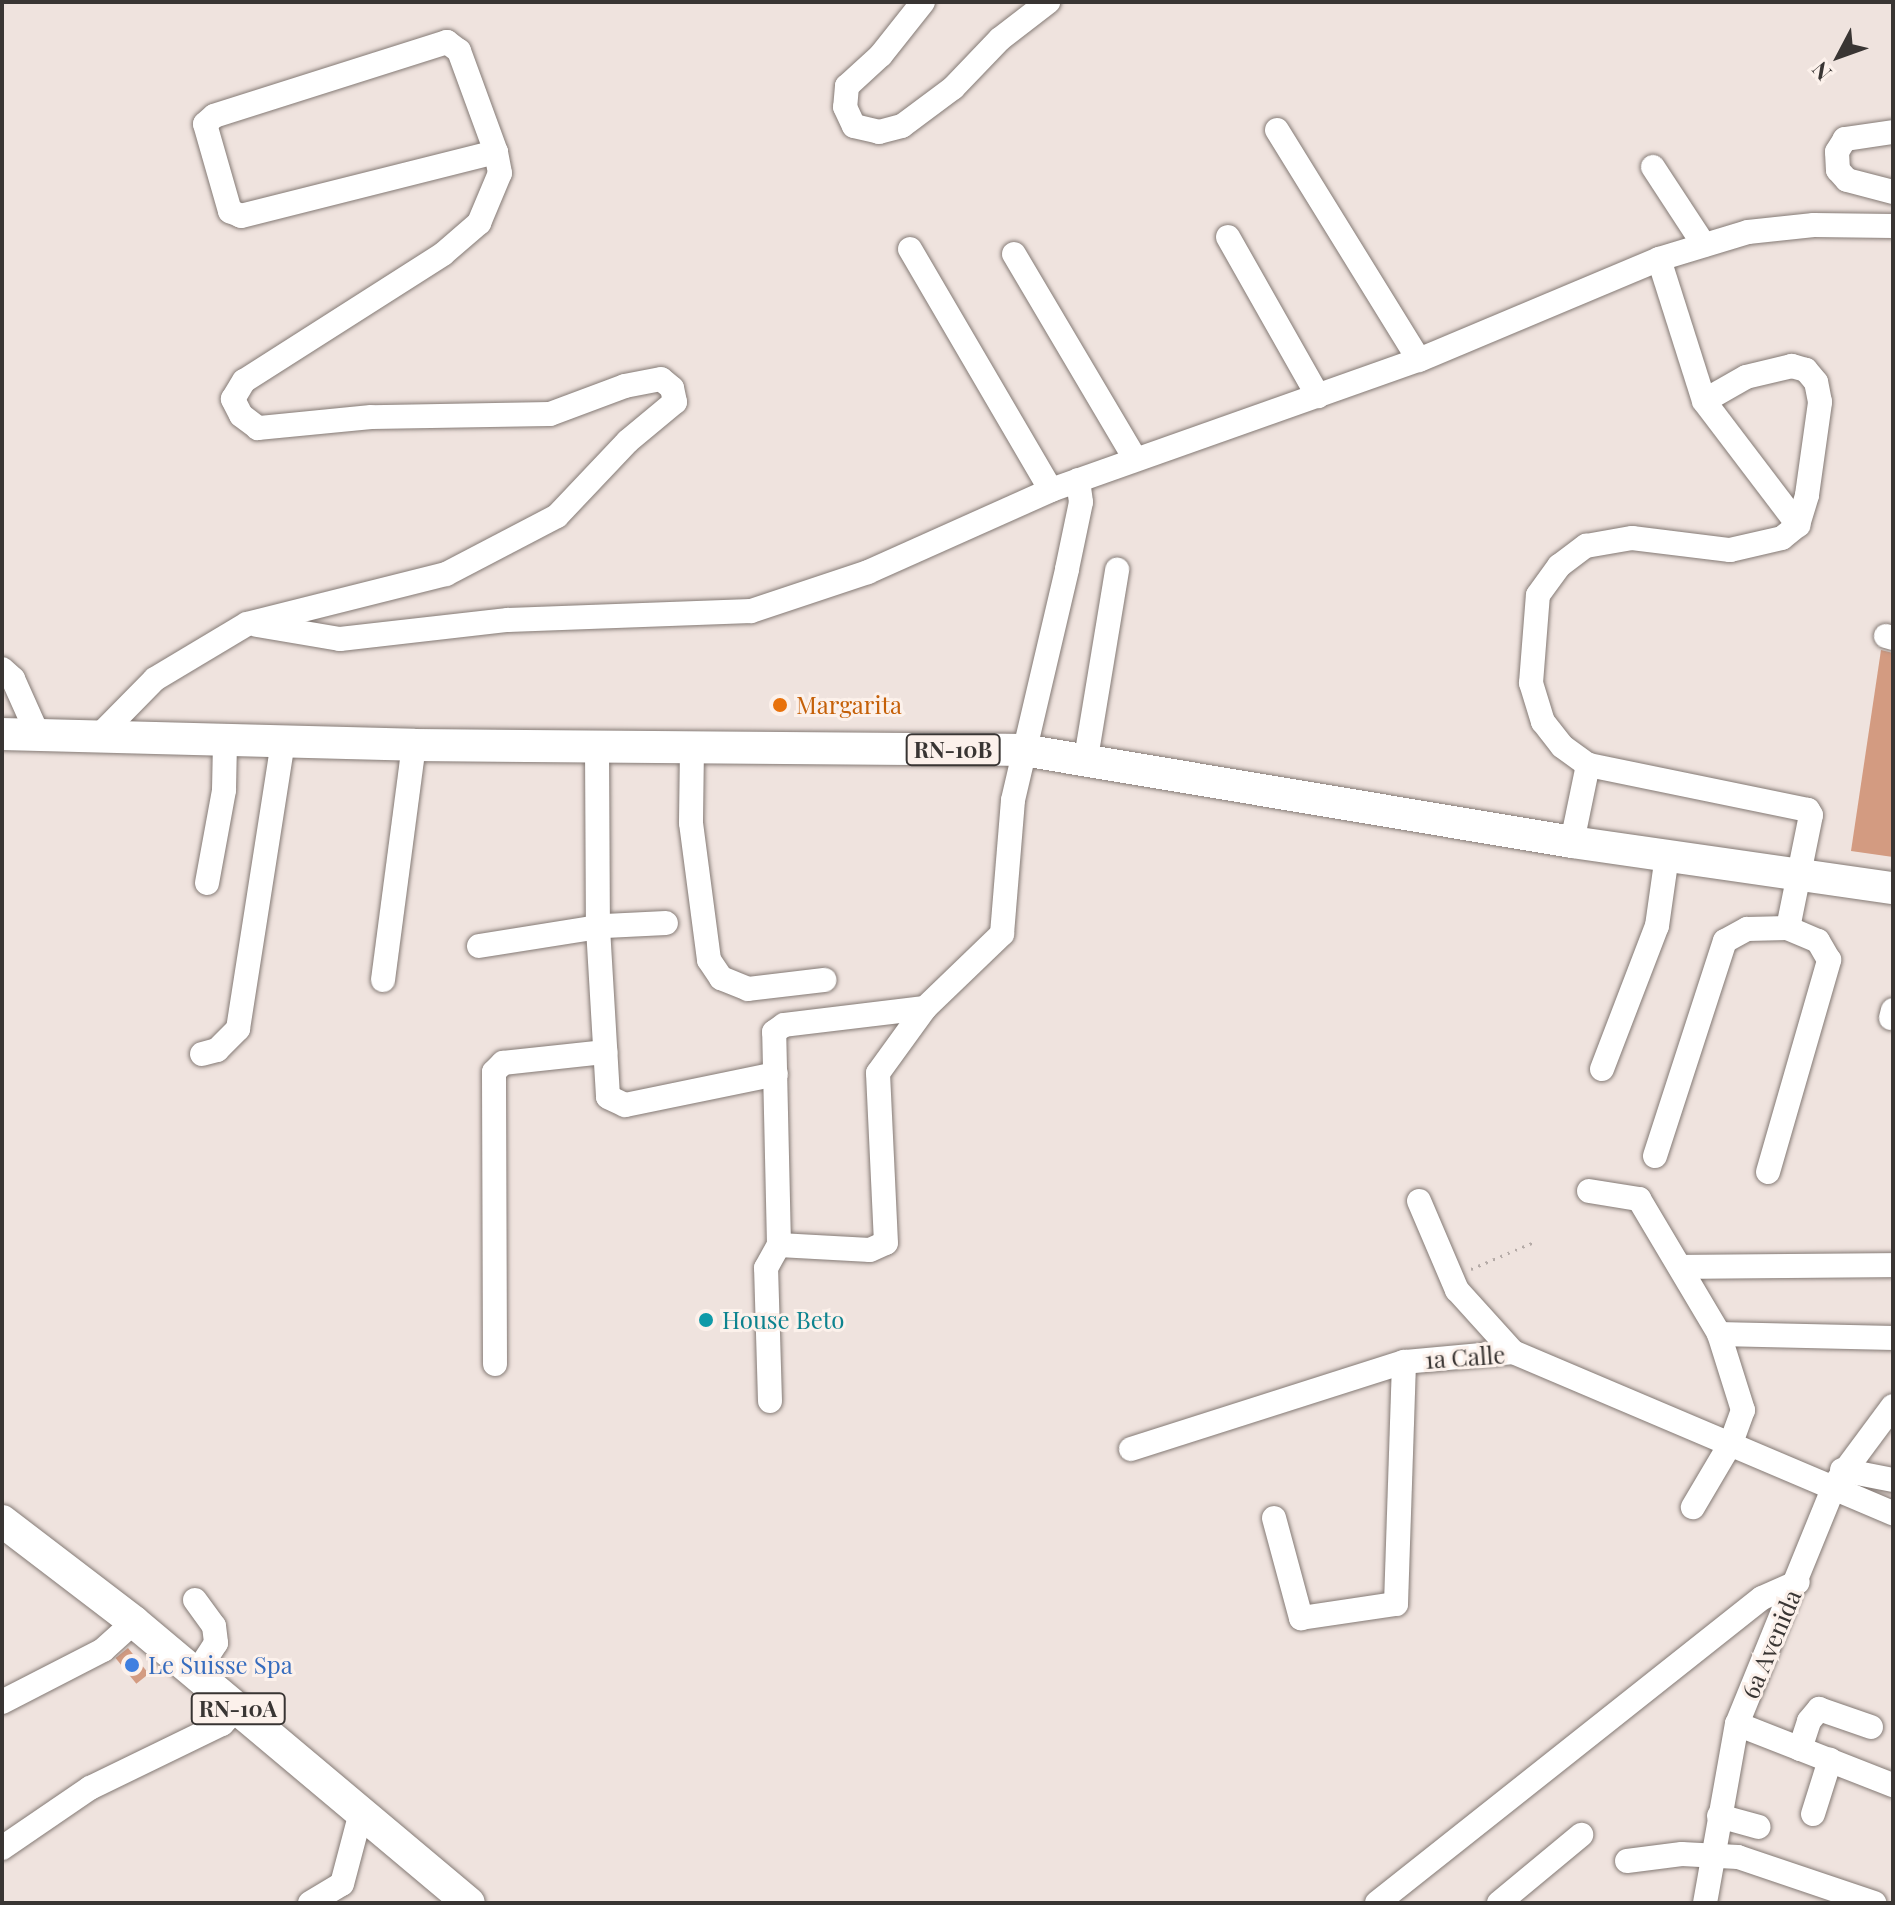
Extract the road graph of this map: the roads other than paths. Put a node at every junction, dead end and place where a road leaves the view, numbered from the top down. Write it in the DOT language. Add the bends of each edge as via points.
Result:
graph roads {
  1 [pos="923,2"];
  2 [pos="1048,2"];
  3 [pos="1277,130"];
  4 [pos="1893,132"];
  5 [pos="496,152"];
  6 [pos="1653,167"];
  7 [pos="1893,192"];
  8 [pos="1893,226"];
  9 [pos="1228,237"];
  10 [pos="1704,245"];
  11 [pos="910,249"];
  12 [pos="1014,254"];
  13 [pos="1659,259"];
  14 [pos="1419,360"];
  15 [pos="1318,396"];
  16 [pos="1704,401"];
  17 [pos="1135,459"];
  18 [pos="1078,480"];
  19 [pos="1051,490"];
  20 [pos="1798,525"];
  21 [pos="1117,570"];
  22 [pos="247,624"];
  23 [pos="2,669"];
  24 [pos="2,734"];
  25 [pos="39,737"];
  26 [pos="96,739"];
  27 [pos="225,741"];
  28 [pos="283,742"];
  29 [pos="414,745"];
  30 [pos="597,747"];
  31 [pos="692,748"];
  32 [pos="1023,750"];
  33 [pos="1086,758"];
  34 [pos="1588,765"];
  35 [pos="1572,842"];
  36 [pos="1667,856"];
  37 [pos="1797,874"];
  38 [pos="207,883"];
  39 [pos="1893,888"];
  40 [pos="666,923"];
  41 [pos="598,928"];
  42 [pos="1788,928"];
  43 [pos="479,946"];
  44 [pos="383,980"];
  45 [pos="824,980"];
  46 [pos="925,1008"];
  47 [pos="605,1052"];
  48 [pos="202,1054"];
  49 [pos="1602,1069"];
  50 [pos="776,1074"];
  51 [pos="1655,1156"];
  52 [pos="1768,1172"];
  53 [pos="1589,1191"];
  54 [pos="1419,1201"];
  55 [pos="779,1245"];
  56 [pos="1893,1265"];
  57 [pos="1683,1267"];
  58 [pos="1719,1334"];
  59 [pos="1893,1338"];
  60 [pos="1513,1352"];
  61 [pos="1404,1362"];
  62 [pos="495,1364"];
  63 [pos="770,1401"];
  64 [pos="1893,1406"];
  65 [pos="1732,1441"];
  66 [pos="1131,1449"];
  67 [pos="1838,1477"];
  68 [pos="1893,1480"];
  69 [pos="1693,1507"];
  70 [pos="1893,1513"];
  71 [pos="1274,1518"];
  72 [pos="2,1521"];
  73 [pos="1798,1582"];
  74 [pos="195,1600"];
  75 [pos="128,1618"];
  76 [pos="196,1674"];
  77 [pos="2,1702"];
  78 [pos="237,1708"];
  79 [pos="1737,1724"];
  80 [pos="1871,1727"];
  81 [pos="1800,1749"];
  82 [pos="1830,1760"];
  83 [pos="1893,1785"];
  84 [pos="361,1812"];
  85 [pos="1813,1814"];
  86 [pos="1719,1816"];
  87 [pos="1759,1827"];
  88 [pos="1581,1835"];
  89 [pos="2,1848"];
  90 [pos="1712,1854"];
  91 [pos="1627,1861"];
  92 [pos="310,1903"];
  93 [pos="469,1903"];
  94 [pos="1377,1903"];
  95 [pos="1499,1903"];
  96 [pos="1705,1903"];
  97 [pos="1874,1903"];
  1 -- 2 [label="street" via="881,55 847,86 845,107 854,126 879,132 902,126 953,88 1000,39"];
  3 -- 14 [label="street"];
  4 -- 7 [label="street" via="1845,139 1837,152 1838,170 1847,180"];
  5 -- 5 [label="street" via="241,216 230,211 205,124 214,116 447,42 459,51"];
  5 -- 22 [label="street" via="499,186 479,223 443,254 244,381 233,399 241,415 258,428 371,417 550,414 625,386 661,379 672,388 675,402 628,441 557,516 446,574"];
  6 -- 10 [label="street"];
  8 -- 10 [label="street" via="1761,230"];
  9 -- 15 [label="street"];
  10 -- 13 [label="street"];
  11 -- 19 [label="street"];
  12 -- 17 [label="street"];
  13 -- 14 [label="street"];
  13 -- 16 [label="street"];
  14 -- 15 [label="street"];
  15 -- 17 [label="street"];
  16 -- 20 [label="street"];
  16 -- 20 [label="street" via="1746,377 1792,366 1806,370 1816,382 1820,402"];
  17 -- 18 [label="street"];
  18 -- 19 [label="street"];
  18 -- 32 [label="street" via="1081,502"];
  19 -- 22 [label="street" via="868,572 751,611 508,620 340,639"];
  20 -- 34 [label="street" via="1782,538 1730,550 1617,541 1586,546 1559,566 1538,595 1531,683 1543,722 1562,746"];
  21 -- 33 [label="street"];
  22 -- 26 [label="street" via="155,679"];
  23 -- 25 [label="street" via="13,679"];
  24 -- 25 [label="main road, RN-10B"];
  25 -- 26 [label="main road, RN-10B"];
  26 -- 27 [label="main road, RN-10B"];
  27 -- 28 [label="main road, RN-10B"];
  27 -- 38 [label="street" via="224,790"];
  28 -- 29 [label="main road, RN-10B"];
  28 -- 48 [label="street" via="238,1029 217,1050"];
  29 -- 30 [label="main road, RN-10B"];
  29 -- 44 [label="street"];
  30 -- 31 [label="main road, RN-10B"];
  30 -- 41 [label="street"];
  31 -- 32 [label="main road, RN-10B"];
  31 -- 45 [label="street" via="691,823 709,960 721,978 748,989"];
  32 -- 33 [label="main road, RN-10B"];
  32 -- 46 [label="street" via="1013,800 1002,934"];
  33 -- 35 [label="main road, RN-10B"];
  34 -- 35 [label="street"];
  34 -- 37 [label="street" via="1808,810"];
  35 -- 36 [label="main road, RN-10B"];
  36 -- 37 [label="main road, RN-10B"];
  36 -- 49 [label="street" via="1657,926"];
  37 -- 39 [label="main road, RN-10B"];
  37 -- 42 [label="street"];
  40 -- 41 [label="street"];
  41 -- 43 [label="street"];
  41 -- 47 [label="street"];
  42 -- 51 [label="street" via="1747,929 1725,941"];
  42 -- 52 [label="street" via="1818,941 1829,960"];
  46 -- 50 [label="street" via="779,1027"];
  46 -- 55 [label="street" via="878,1073 886,1243 870,1250"];
  47 -- 50 [label="street" via="608,1097 625,1105"];
  47 -- 62 [label="street" via="503,1063 494,1072"];
  50 -- 55 [label="street"];
  53 -- 57 [label="street" via="1639,1199"];
  54 -- 60 [label="street" via="1470,1309"];
  55 -- 63 [label="street" via="766,1268"];
  56 -- 57 [label="street"];
  57 -- 58 [label="street"];
  58 -- 59 [label="street"];
  58 -- 65 [label="street" via="1743,1410"];
  60 -- 61 [label="street, 1a Calle"];
  60 -- 65 [label="street, 1a Calle"];
  61 -- 66 [label="street, 1a Calle"];
  61 -- 71 [label="street" via="1396,1604 1301,1618"];
  64 -- 67 [label="street, 6a Avenida"];
  65 -- 67 [label="street, 1a Calle"];
  65 -- 69 [label="street"];
  67 -- 68 [label="street"];
  67 -- 70 [label="street"];
  67 -- 73 [label="street, 6a Avenida"];
  72 -- 75 [label="main road, RN-10A"];
  73 -- 79 [label="street, 6a Avenida"];
  73 -- 94 [label="street" via="1762,1598"];
  74 -- 76 [label="street" via="214,1626 216,1643"];
  75 -- 76 [label="main road, RN-10A"];
  75 -- 77 [label="street" via="98,1650"];
  76 -- 78 [label="main road, RN-10A"];
  78 -- 84 [label="main road, RN-10A"];
  78 -- 89 [label="street" via="222,1724 90,1788"];
  79 -- 81 [label="street"];
  79 -- 86 [label="street, 6a Avenida"];
  80 -- 81 [label="street" via="1819,1709"];
  81 -- 82 [label="street"];
  82 -- 83 [label="street"];
  82 -- 85 [label="street"];
  84 -- 92 [label="street" via="342,1884"];
  84 -- 93 [label="main road, RN-10A"];
  86 -- 87 [label="street"];
  86 -- 90 [label="street, 6a Avenida"];
  88 -- 95 [label="street"];
  90 -- 91 [label="street"];
  90 -- 96 [label="street, 6a Avenida"];
  90 -- 97 [label="street" via="1738,1857"];
}
